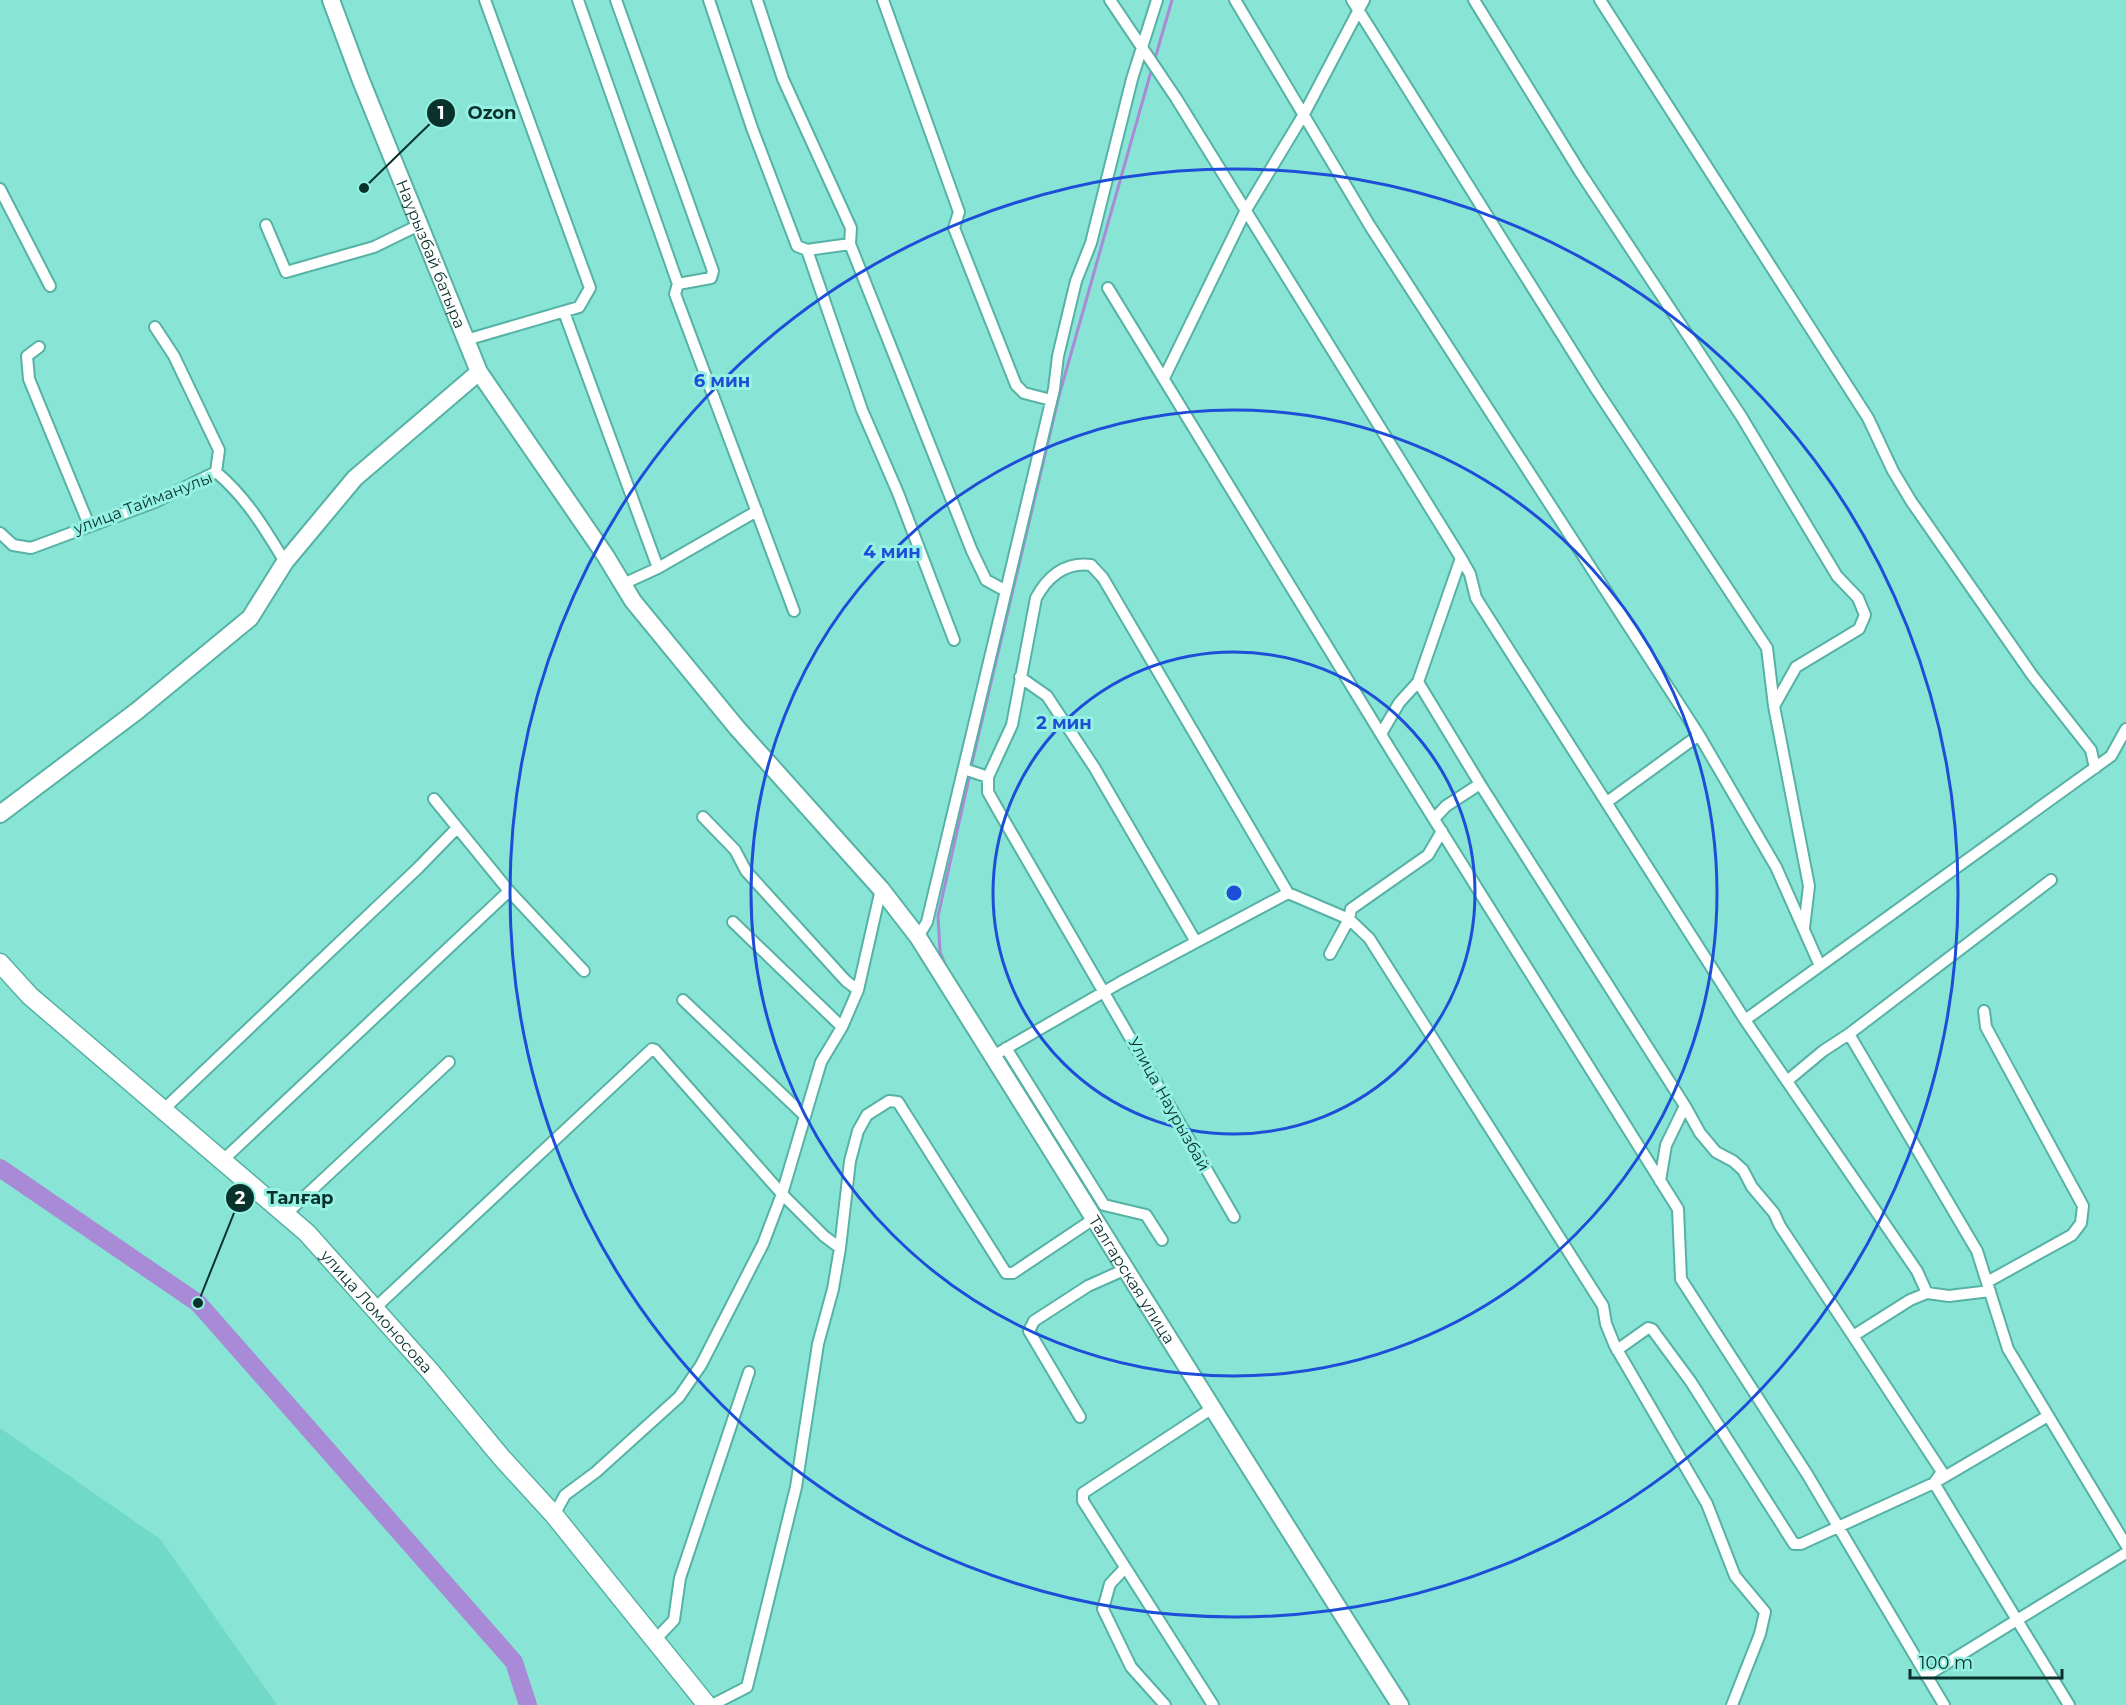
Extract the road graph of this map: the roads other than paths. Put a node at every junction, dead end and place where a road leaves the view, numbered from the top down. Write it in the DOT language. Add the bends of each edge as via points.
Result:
graph roads {
  1 [pos="331,0"];
  2 [pos="485,0"];
  3 [pos="578,0"];
  4 [pos="616,0"];
  5 [pos="709,0"];
  6 [pos="757,0"];
  7 [pos="883,0"];
  8 [pos="1110,0"];
  9 [pos="1157,0"];
  10 [pos="1235,0"];
  11 [pos="1352,0"];
  12 [pos="1474,0"];
  13 [pos="1600,0"];
  14 [pos="1361,5"];
  15 [pos="1144,48"];
  16 [pos="1304,114"];
  17 [pos="0,189"];
  18 [pos="1246,210"];
  19 [pos="266,225"];
  20 [pos="419,225"];
  21 [pos="850,244"];
  22 [pos="807,250"];
  23 [pos="678,284"];
  24 [pos="50,286"];
  25 [pos="1108,288"];
  26 [pos="564,312"];
  27 [pos="155,327"];
  28 [pos="466,340"];
  29 [pos="39,347"];
  30 [pos="479,372"];
  31 [pos="1164,378"];
  32 [pos="1051,400"];
  33 [pos="216,472"];
  34 [pos="757,511"];
  35 [pos="88,525"];
  36 [pos="0,533"];
  37 [pos="1461,558"];
  38 [pos="285,562"];
  39 [pos="658,568"];
  40 [pos="623,585"];
  41 [pos="1006,591"];
  42 [pos="794,611"];
  43 [pos="954,640"];
  44 [pos="1020,677"];
  45 [pos="1418,682"];
  46 [pos="1774,706"];
  47 [pos="2126,729"];
  48 [pos="1381,734"];
  49 [pos="1699,735"];
  50 [pos="2095,768"];
  51 [pos="968,770"];
  52 [pos="988,777"];
  53 [pos="1480,784"];
  54 [pos="434,799"];
  55 [pos="1607,802"];
  56 [pos="0,814"];
  57 [pos="703,817"];
  58 [pos="1434,819"];
  59 [pos="457,828"];
  60 [pos="1442,831"];
  61 [pos="2050,880"];
  62 [pos="881,889"];
  63 [pos="509,891"];
  64 [pos="1288,893"];
  65 [pos="1349,919"];
  66 [pos="732,922"];
  67 [pos="1804,928"];
  68 [pos="918,937"];
  69 [pos="1196,942"];
  70 [pos="1330,954"];
  71 [pos="0,963"];
  72 [pos="1820,966"];
  73 [pos="584,971"];
  74 [pos="858,990"];
  75 [pos="1104,991"];
  76 [pos="683,1000"];
  77 [pos="1984,1011"];
  78 [pos="1745,1020"];
  79 [pos="842,1027"];
  80 [pos="1849,1034"];
  81 [pos="999,1053"];
  82 [pos="449,1062"];
  83 [pos="1787,1081"];
  84 [pos="1685,1107"];
  85 [pos="164,1110"];
  86 [pos="805,1116"];
  87 [pos="222,1161"];
  88 [pos="1660,1181"];
  89 [pos="782,1194"];
  90 [pos="285,1215"];
  91 [pos="1234,1217"];
  92 [pos="1095,1218"];
  93 [pos="1162,1240"];
  94 [pos="840,1248"];
  95 [pos="1126,1269"];
  96 [pos="1989,1287"];
  97 [pos="1927,1293"];
  98 [pos="374,1309"];
  99 [pos="1852,1336"];
  100 [pos="1617,1350"];
  101 [pos="749,1372"];
  102 [pos="1211,1409"];
  103 [pos="2048,1416"];
  104 [pos="1080,1417"];
  105 [pos="1934,1483"];
  106 [pos="554,1515"];
  107 [pos="1837,1526"];
  108 [pos="2126,1545"];
  109 [pos="2126,1553"];
  110 [pos="1125,1568"];
  111 [pos="2017,1620"];
  112 [pos="654,1641"];
  113 [pos="1926,1676"];
  114 [pos="707,1705"];
  115 [pos="712,1705"];
  116 [pos="1165,1705"];
  117 [pos="1213,1705"];
  118 [pos="1400,1705"];
  119 [pos="1732,1705"];
  120 [pos="1944,1705"];
  121 [pos="2069,1705"];
  1 -- 20 [label="street, Наурызбай батыра"];
  2 -- 26 [label="street" via="590,288 579,307"];
  3 -- 23 [label="street"];
  4 -- 23 [label="street" via="714,271 711,278"];
  5 -- 22 [label="street" via="797,246"];
  6 -- 21 [label="street" via="783,79 850,228"];
  7 -- 32 [label="street" via="958,212 954,228 1016,385 1024,393"];
  8 -- 15 [label="street"];
  9 -- 15 [label="street"];
  10 -- 16 [label="street"];
  11 -- 14 [label="street"];
  12 -- 46 [label="street" via="1580,172 1741,416 1838,576 1858,598 1865,615 1859,629 1796,667"];
  13 -- 50 [label="street" via="1868,418 1911,501 2032,675 2091,750"];
  14 -- 16 [label="street"];
  14 -- 46 [label="street" via="1596,389 1767,648"];
  15 -- 18 [label="street"];
  15 -- 32 [label="street" via="1132,79 1091,243 1076,281"];
  16 -- 18 [label="street"];
  16 -- 49 [label="street" via="1370,226"];
  17 -- 24 [label="street"];
  18 -- 31 [label="street"];
  18 -- 37 [label="street"];
  19 -- 20 [label="street" via="286,272 374,247"];
  20 -- 28 [label="street, Наурызбай батыра"];
  21 -- 22 [label="street"];
  21 -- 41 [label="street" via="972,551 986,580"];
  22 -- 43 [label="street" via="862,410"];
  23 -- 34 [label="street" via="675,294"];
  25 -- 31 [label="street"];
  26 -- 28 [label="street"];
  26 -- 39 [label="street"];
  27 -- 33 [label="street" via="174,356 219,450"];
  28 -- 30 [label="street, Наурызбай батыра"];
  29 -- 35 [label="street" via="27,356 29,379"];
  30 -- 38 [label="street" via="355,478"];
  30 -- 40 [label="street, Наурызбай батыра"];
  31 -- 48 [label="street"];
  32 -- 41 [label="street"];
  33 -- 35 [label="street, улица Тайманулы" via="155,502"];
  33 -- 38 [label="street, улица Тайманулы" via="252,508"];
  34 -- 39 [label="street"];
  34 -- 42 [label="street"];
  35 -- 36 [label="street, улица Тайманулы" via="31,548 13,545"];
  37 -- 45 [label="street"];
  37 -- 55 [label="street" via="1476,598"];
  38 -- 56 [label="street" via="250,618 137,711"];
  39 -- 40 [label="street"];
  40 -- 62 [label="street, Талгарская улица" via="737,728"];
  41 -- 51 [label="street"];
  44 -- 52 [label="street" via="1012,725"];
  44 -- 64 [label="street" via="1036,598 1045,582 1075,563 1091,565 1103,578"];
  44 -- 69 [label="street" via="1047,696 1094,767"];
  45 -- 48 [label="street" via="1399,703"];
  45 -- 53 [label="street"];
  46 -- 67 [label="street" via="1809,886"];
  47 -- 50 [label="street" via="2111,756"];
  48 -- 58 [label="street"];
  49 -- 55 [label="street"];
  49 -- 67 [label="street" via="1776,867"];
  50 -- 72 [label="street"];
  51 -- 52 [label="street"];
  51 -- 68 [label="street" via="927,922"];
  52 -- 75 [label="street, Улица Наурызбай" via="988,792"];
  53 -- 58 [label="street" via="1446,806"];
  53 -- 84 [label="street"];
  54 -- 59 [label="street"];
  55 -- 78 [label="street"];
  57 -- 74 [label="street" via="735,850 746,871"];
  58 -- 60 [label="street"];
  59 -- 63 [label="street"];
  59 -- 85 [label="street"];
  60 -- 65 [label="street" via="1428,855 1351,909"];
  60 -- 88 [label="street"];
  61 -- 80 [label="street"];
  62 -- 68 [label="street, Талгарская улица"];
  62 -- 74 [label="street"];
  63 -- 73 [label="street"];
  63 -- 87 [label="street"];
  64 -- 65 [label="street"];
  64 -- 69 [label="street"];
  65 -- 70 [label="street"];
  65 -- 100 [label="street" via="1369,938 1604,1306 1606,1324"];
  66 -- 79 [label="street"];
  67 -- 72 [label="street"];
  68 -- 81 [label="street, Талгарская улица"];
  69 -- 75 [label="street"];
  71 -- 85 [label="main road, улица Ломоносова" via="30,996"];
  72 -- 78 [label="street"];
  74 -- 79 [label="street"];
  75 -- 81 [label="street"];
  75 -- 91 [label="street, Улица Наурызбай"];
  76 -- 86 [label="street"];
  77 -- 96 [label="street" via="1986,1027 2083,1206 2081,1223 2072,1235"];
  78 -- 83 [label="street"];
  79 -- 86 [label="street" via="821,1062"];
  80 -- 83 [label="street"];
  80 -- 96 [label="street" via="1977,1251"];
  81 -- 92 [label="street, Талгарская улица"];
  81 -- 93 [label="street" via="1104,1205 1146,1215"];
  82 -- 90 [label="street"];
  83 -- 97 [label="street" via="1917,1270"];
  84 -- 88 [label="street" via="1666,1145"];
  84 -- 99 [label="street" via="1716,1152 1743,1170"];
  85 -- 87 [label="main road, улица Ломоносова"];
  86 -- 89 [label="street"];
  87 -- 90 [label="main road, улица Ломоносова"];
  88 -- 107 [label="street" via="1678,1209 1681,1280"];
  89 -- 94 [label="street"];
  89 -- 98 [label="street" via="652,1049"];
  89 -- 106 [label="street" via="763,1244 701,1365 679,1397 565,1495"];
  90 -- 98 [label="main road, улица Ломоносова" via="307,1233"];
  92 -- 94 [label="street" via="1006,1274 898,1102 893,1100 867,1115 858,1131 850,1161"];
  92 -- 95 [label="street, Талгарская улица"];
  94 -- 115 [label="street" via="819,1344 796,1487 747,1687"];
  95 -- 102 [label="street, Талгарская улица"];
  95 -- 104 [label="street" via="1088,1286 1030,1326 1029,1331"];
  96 -- 97 [label="street" via="1949,1296"];
  96 -- 103 [label="street" via="2008,1349"];
  97 -- 99 [label="street"];
  98 -- 106 [label="main road, улица Ломоносова"];
  99 -- 105 [label="street" via="1942,1472"];
  100 -- 107 [label="street" via="1652,1329 1691,1382 1794,1544"];
  100 -- 119 [label="street" via="1707,1504 1735,1576 1765,1612"];
  101 -- 112 [label="street" via="680,1578 674,1620"];
  102 -- 110 [label="street" via="1083,1493 1083,1501"];
  102 -- 118 [label="street, Талгарская улица"];
  103 -- 105 [label="street"];
  103 -- 108 [label="street"];
  105 -- 107 [label="street"];
  105 -- 111 [label="street"];
  106 -- 112 [label="main road, улица Ломоносова"];
  107 -- 113 [label="street"];
  109 -- 111 [label="street"];
  110 -- 116 [label="street" via="1110,1584 1103,1609 1131,1667"];
  110 -- 117 [label="street"];
  111 -- 113 [label="street"];
  111 -- 121 [label="street"];
  112 -- 114 [label="main road, улица Ломоносова"];
  113 -- 120 [label="street"];
}
